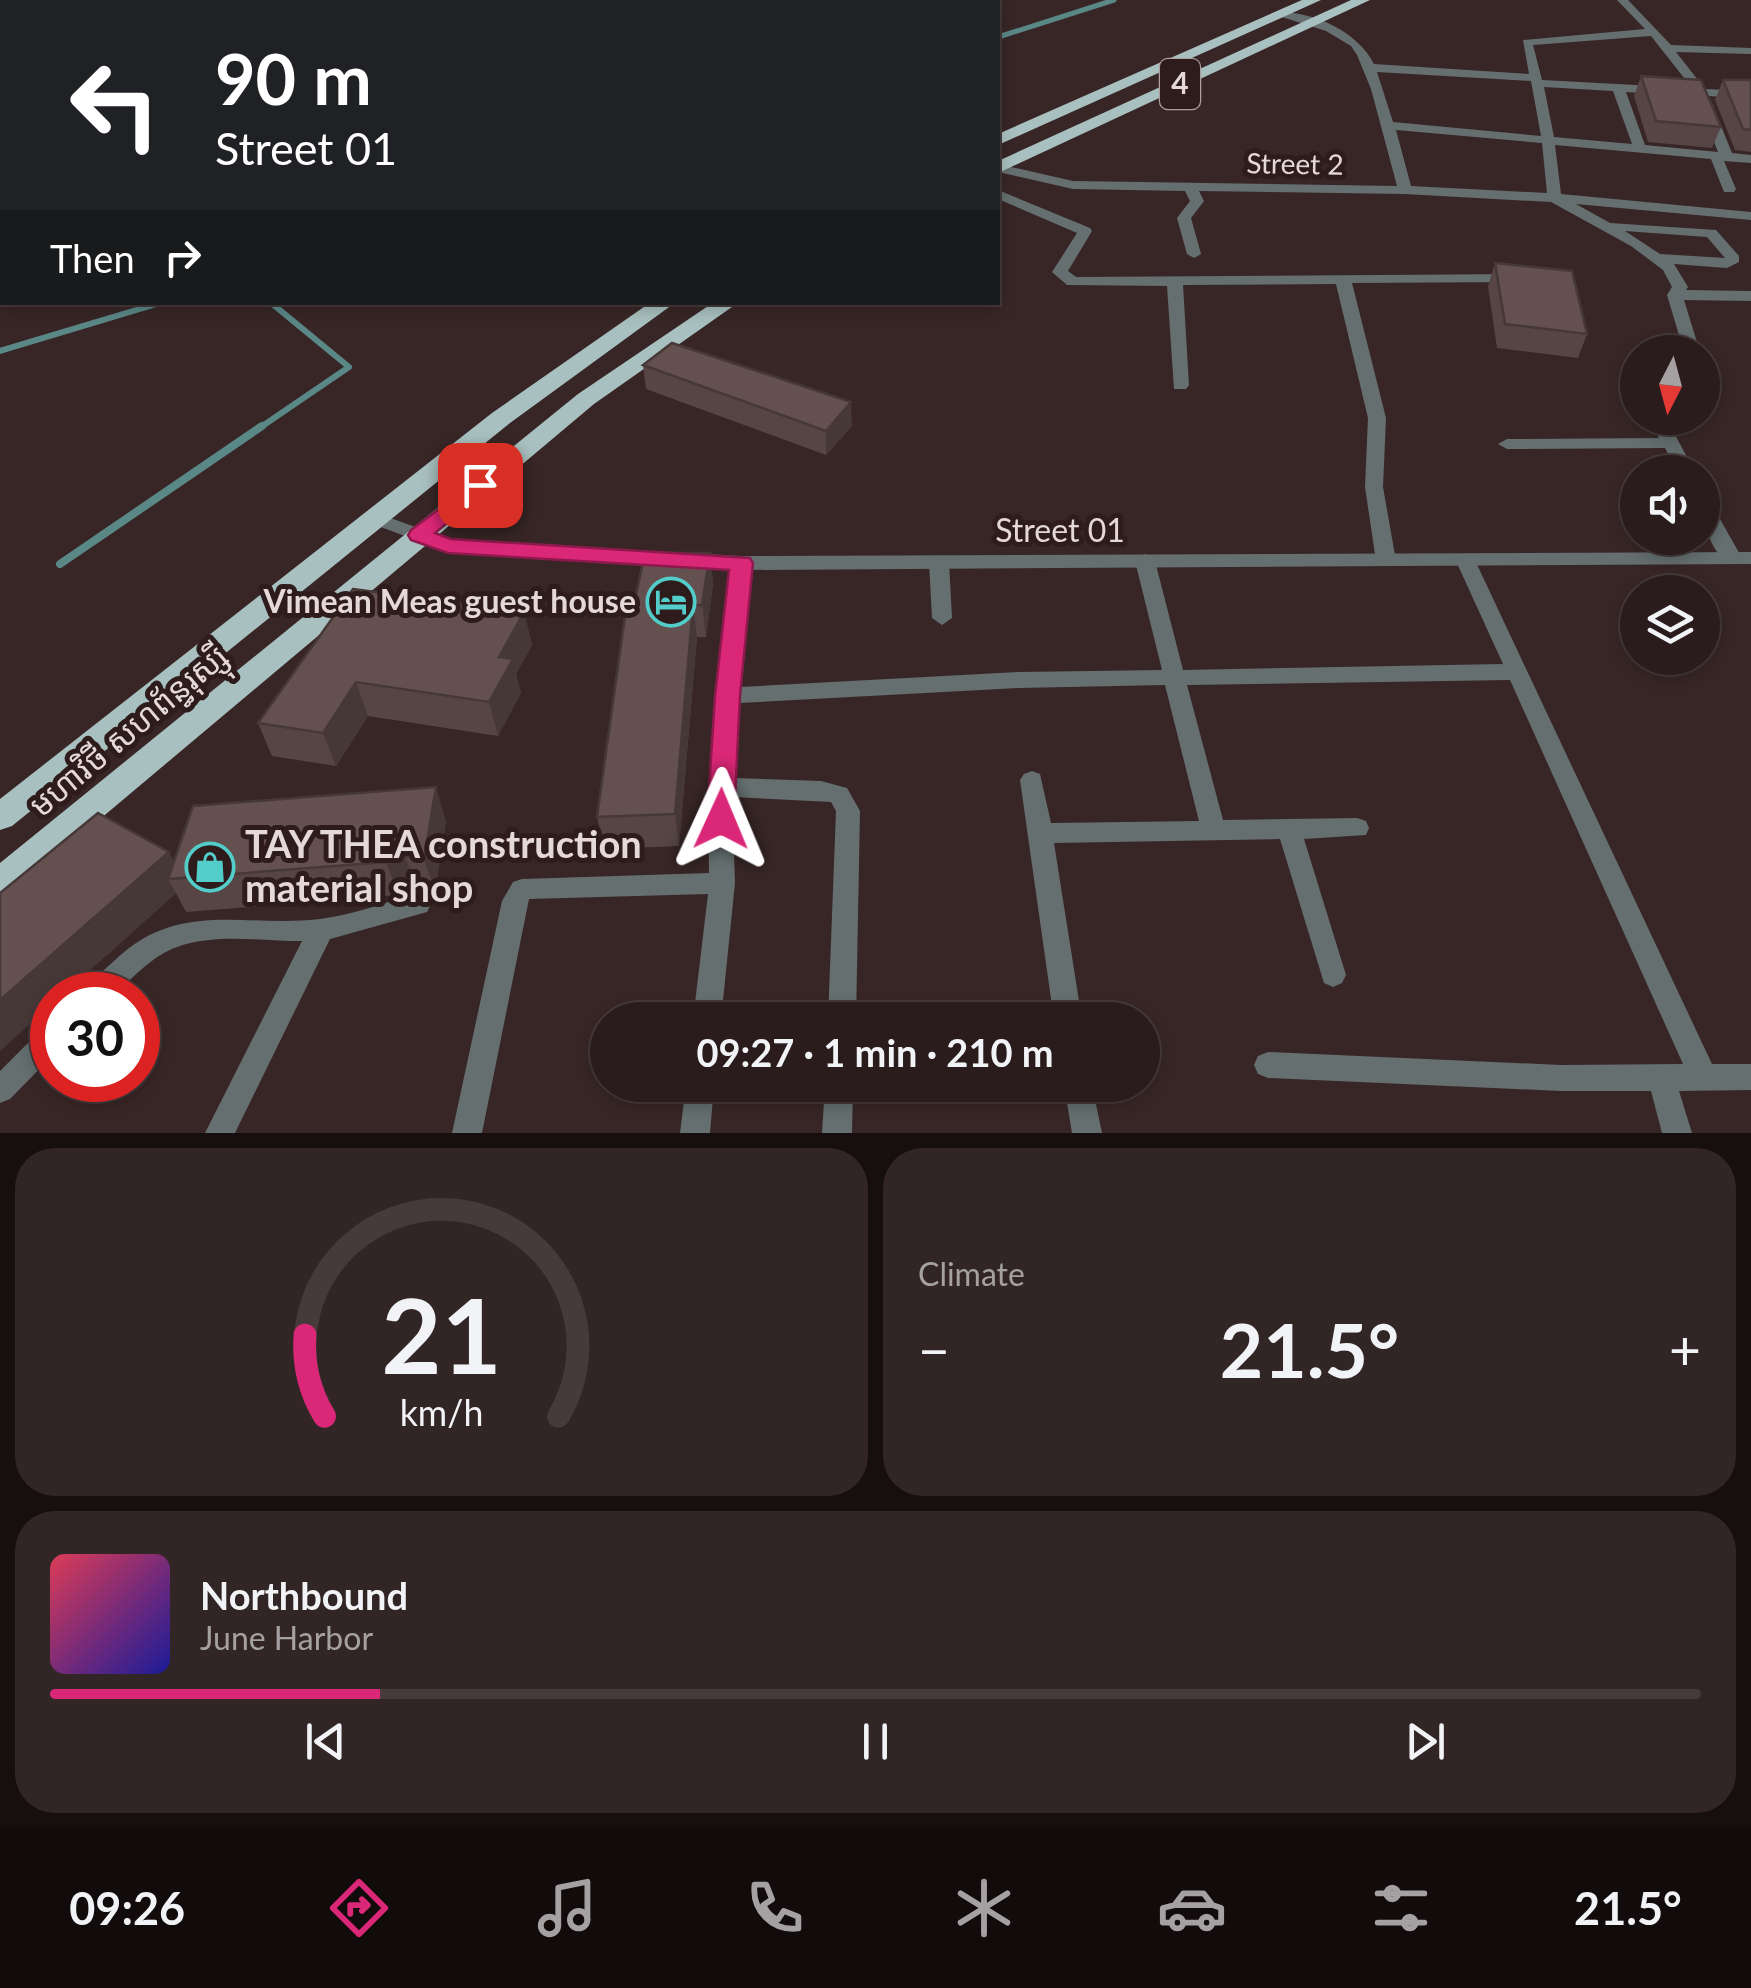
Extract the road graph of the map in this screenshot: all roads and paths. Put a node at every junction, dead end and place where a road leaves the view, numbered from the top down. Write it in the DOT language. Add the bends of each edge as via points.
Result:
graph roads {
  1 [pos="1314,0"];
  2 [pos="1363,0"];
  3 [pos="1622,0"];
  4 [pos="1284,14"];
  5 [pos="1315,23"];
  6 [pos="1656,34"];
  7 [pos="1724,38"];
  8 [pos="1667,48"];
  9 [pos="1751,51"];
  10 [pos="1373,68"];
  11 [pos="1536,80"];
  12 [pos="1618,87"];
  13 [pos="1701,92"];
  14 [pos="1751,96"];
  15 [pos="1385,125"];
  16 [pos="1000,139"];
  17 [pos="1548,139"];
  18 [pos="1640,149"];
  19 [pos="1722,157"];
  20 [pos="1751,159"];
  21 [pos="1000,167"];
  22 [pos="1000,168"];
  23 [pos="1190,188"];
  24 [pos="1729,189"];
  25 [pos="1405,190"];
  26 [pos="1000,195"];
  27 [pos="1554,198"];
  28 [pos="1751,216"];
  29 [pos="1610,226"];
  30 [pos="1194,254"];
  31 [pos="1656,258"];
  32 [pos="1539,276"];
  33 [pos="1340,278"];
  34 [pos="1175,282"];
  35 [pos="1675,295"];
  36 [pos="1751,296"];
  37 [pos="662,305"];
  38 [pos="725,305"];
  39 [pos="1687,335"];
  40 [pos="1180,385"];
  41 [pos="1667,435"];
  42 [pos="1671,443"];
  43 [pos="1506,444"];
  44 [pos="1677,455"];
  45 [pos="374,518"];
  46 [pos="1720,528"];
  47 [pos="419,535"];
  48 [pos="1741,558"];
  49 [pos="1145,561"];
  50 [pos="1386,561"];
  51 [pos="1466,561"];
  52 [pos="939,562"];
  53 [pos="742,563"];
  54 [pos="942,618"];
  55 [pos="1517,672"];
  56 [pos="1174,678"];
  57 [pos="727,696"];
  58 [pos="1032,780"];
  59 [pos="720,787"];
  60 [pos="0,817"];
  61 [pos="1357,828"];
  62 [pos="1289,829"];
  63 [pos="1213,830"];
  64 [pos="1040,833"];
  65 [pos="0,883"];
  66 [pos="722,883"];
  67 [pos="418,904"];
  68 [pos="320,930"];
  69 [pos="121,972"];
  70 [pos="1333,975"];
  71 [pos="709,1002"];
  72 [pos="843,1002"];
  73 [pos="1065,1002"];
  74 [pos="30,1060"];
  75 [pos="1268,1065"];
  76 [pos="1703,1076"];
  77 [pos="1661,1077"];
  78 [pos="1751,1077"];
  79 [pos="0,1090"];
  80 [pos="698,1102"];
  81 [pos="838,1102"];
  82 [pos="1081,1102"];
  83 [pos="220,1133"];
  84 [pos="466,1133"];
  85 [pos="695,1133"];
  86 [pos="837,1133"];
  87 [pos="1087,1133"];
  88 [pos="1677,1133"];
  1 -- 4 [label="highway, 4"];
  2 -- 5 [label="highway, 4"];
  3 -- 6 [label="street"];
  4 -- 5 [label="street"];
  4 -- 16 [label="highway, 4"];
  5 -- 10 [label="street" via="1358,46"];
  5 -- 21 [label="highway, 4"];
  6 -- 7 [label="street"];
  6 -- 8 [label="street"];
  6 -- 11 [label="street" via="1530,39"];
  8 -- 9 [label="street"];
  8 -- 13 [label="street"];
  10 -- 11 [label="street"];
  10 -- 15 [label="street"];
  11 -- 12 [label="street"];
  11 -- 17 [label="street"];
  12 -- 13 [label="street"];
  12 -- 18 [label="street"];
  13 -- 14 [label="street"];
  13 -- 19 [label="street"];
  15 -- 17 [label="street"];
  15 -- 25 [label="street"];
  17 -- 18 [label="street"];
  17 -- 27 [label="street"];
  18 -- 19 [label="street"];
  19 -- 20 [label="street"];
  19 -- 24 [label="street"];
  22 -- 23 [label="street, Street 2" via="1072,185"];
  23 -- 25 [label="street, Street 2"];
  23 -- 30 [label="street" via="1197,201 1184,218"];
  25 -- 27 [label="street, Street 2"];
  26 -- 34 [label="street" via="1086,230 1060,272 1063,278"];
  27 -- 28 [label="street"];
  27 -- 29 [label="street, Street 2"];
  29 -- 31 [label="street, Street 2"];
  29 -- 31 [label="street" via="1711,233 1734,260"];
  31 -- 35 [label="street" via="1678,278"];
  32 -- 33 [label="street"];
  33 -- 34 [label="street"];
  33 -- 50 [label="street" via="1377,418 1374,487"];
  34 -- 40 [label="street"];
  35 -- 36 [label="street"];
  35 -- 39 [label="street"];
  37 -- 45 [label="highway, មហាវិថី សហព័ន្ធរុស្ស៊ី" via="548,382"];
  38 -- 47 [label="highway, មហាវិថី សហព័ន្ធរុស្ស៊ី" via="608,382"];
  41 -- 42 [label="street"];
  42 -- 43 [label="street"];
  42 -- 44 [label="street"];
  45 -- 47 [label="street, Street 01"];
  45 -- 60 [label="highway, មហាវិថី សហព័ន្ធរុស្ស៊ី"];
  46 -- 48 [label="street"];
  47 -- 53 [label="street, Street 01" via="448,546"];
  47 -- 65 [label="highway, មហាវិថី សហព័ន្ធរុស្ស៊ី"];
  48 -- 51 [label="street, Street 01"];
  49 -- 50 [label="street, Street 01"];
  49 -- 52 [label="street, Street 01"];
  49 -- 56 [label="street"];
  50 -- 51 [label="street, Street 01"];
  51 -- 55 [label="street"];
  52 -- 53 [label="street, Street 01"];
  52 -- 54 [label="street"];
  53 -- 57 [label="street"];
  55 -- 56 [label="street"];
  55 -- 76 [label="street"];
  56 -- 57 [label="street"];
  56 -- 63 [label="street"];
  57 -- 59 [label="street"];
  58 -- 64 [label="street"];
  59 -- 66 [label="street"];
  59 -- 72 [label="street" via="839,794 848,810"];
  61 -- 62 [label="street"];
  62 -- 63 [label="street"];
  62 -- 70 [label="street"];
  63 -- 64 [label="street"];
  64 -- 73 [label="street"];
  66 -- 71 [label="street"];
  66 -- 84 [label="street" via="522,890"];
  67 -- 68 [label="street"];
  68 -- 69 [label="street" via="198,930 167,938"];
  68 -- 83 [label="street"];
  74 -- 79 [label="street"];
  75 -- 77 [label="street"];
  76 -- 77 [label="street"];
  76 -- 78 [label="street"];
  77 -- 88 [label="street"];
  80 -- 85 [label="street"];
  81 -- 86 [label="street"];
  82 -- 87 [label="street"];
}
